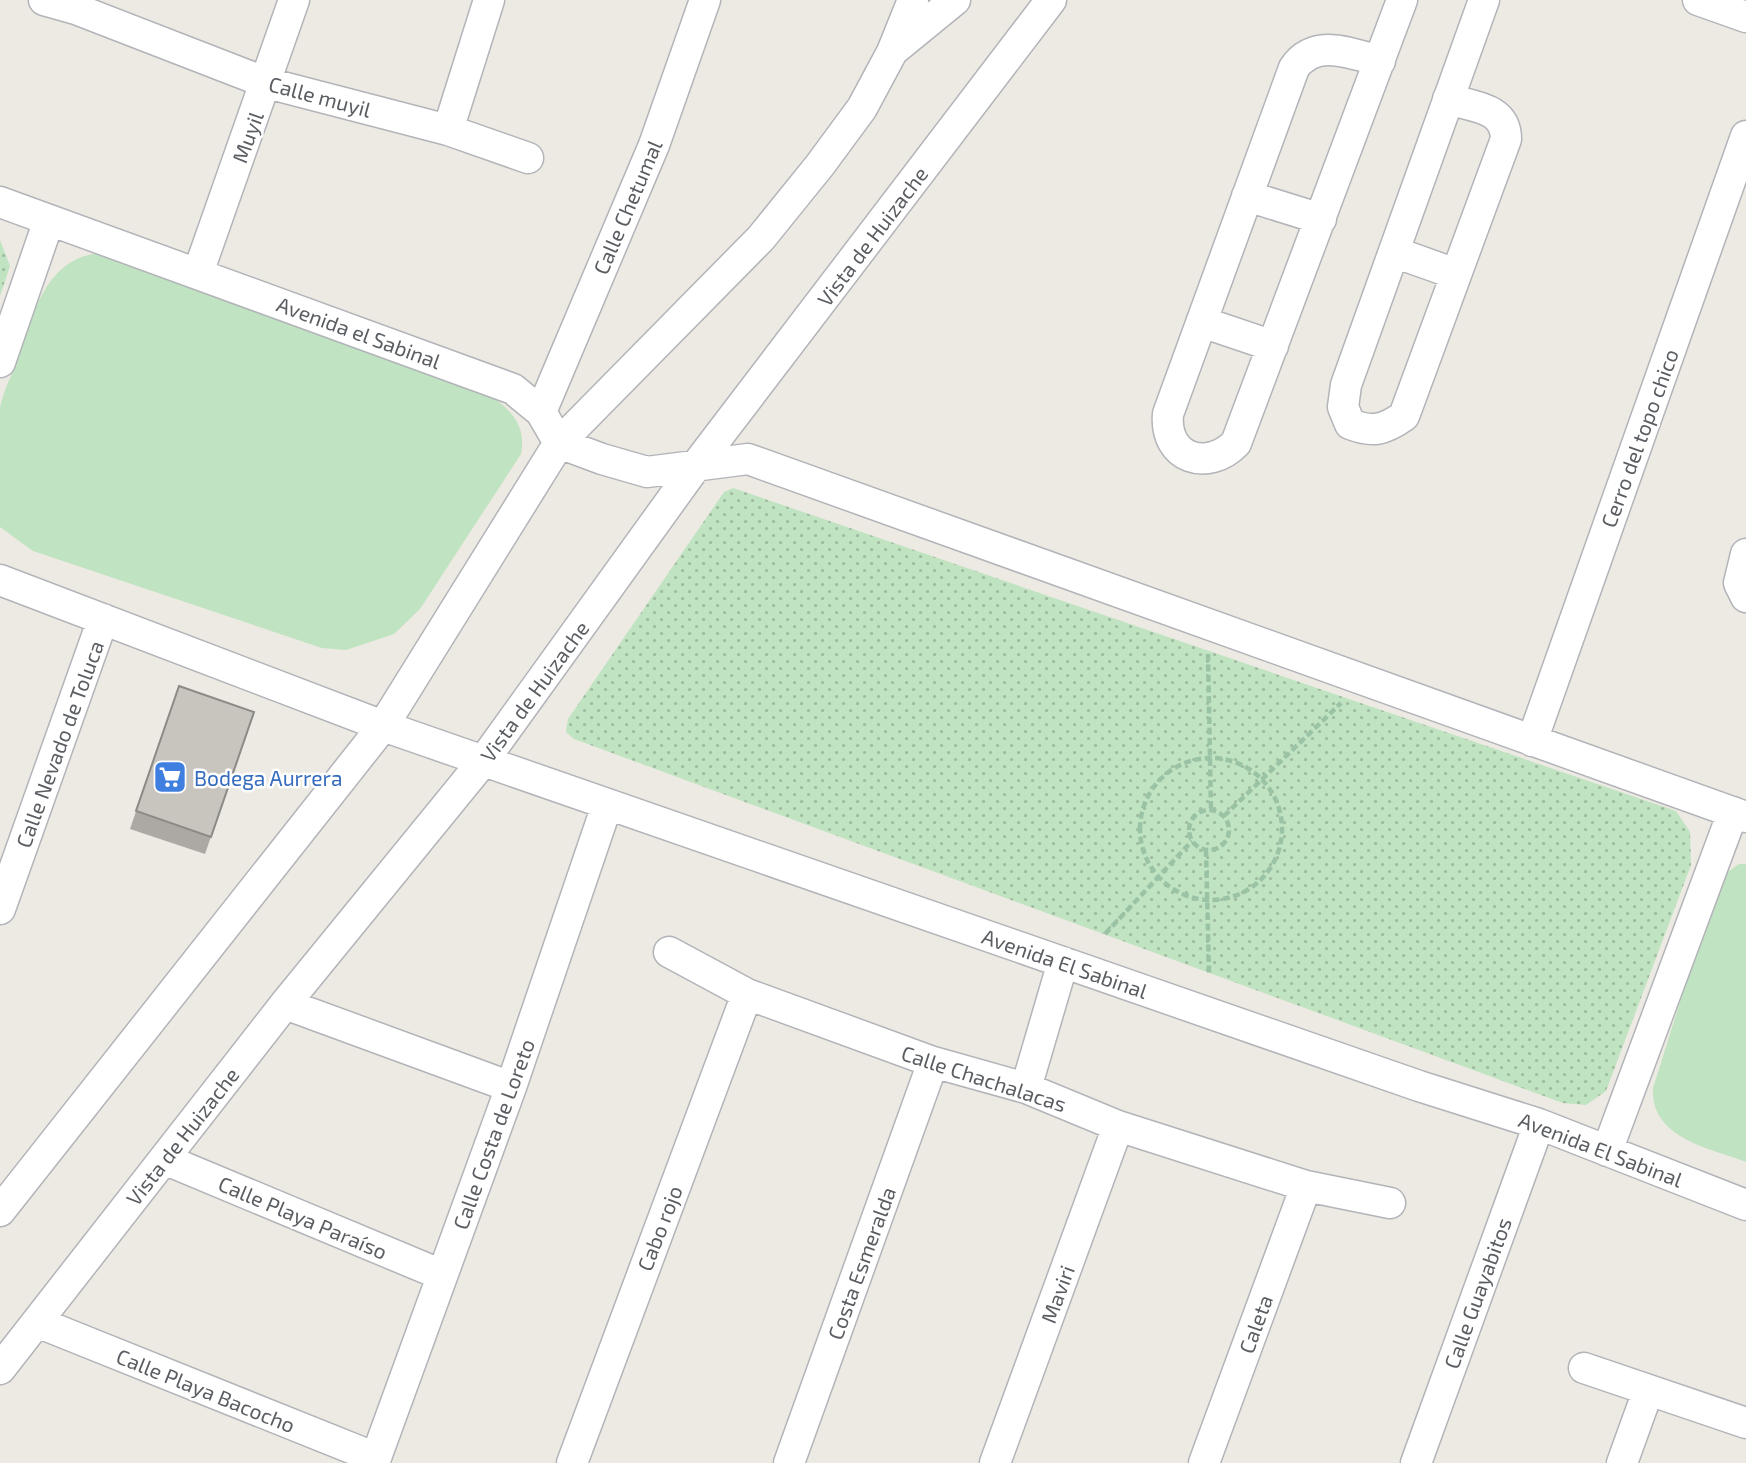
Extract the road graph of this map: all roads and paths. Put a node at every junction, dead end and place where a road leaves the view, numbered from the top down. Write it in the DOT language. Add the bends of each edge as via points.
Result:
graph roads {
  1 [pos="44,0"];
  2 [pos="294,0"];
  3 [pos="489,0"];
  4 [pos="705,0"];
  5 [pos="913,0"];
  6 [pos="955,0"];
  7 [pos="1051,0"];
  8 [pos="1402,0"];
  9 [pos="1483,0"];
  10 [pos="1698,0"];
  11 [pos="78,5"];
  12 [pos="1746,17"];
  13 [pos="892,52"];
  14 [pos="1380,61"];
  15 [pos="267,83"];
  16 [pos="1448,99"];
  17 [pos="448,130"];
  18 [pos="1746,136"];
  19 [pos="528,158"];
  20 [pos="1247,196"];
  21 [pos="0,202"];
  22 [pos="1321,219"];
  23 [pos="49,220"];
  24 [pos="1394,252"];
  25 [pos="198,273"];
  26 [pos="1456,274"];
  27 [pos="1202,322"];
  28 [pos="1273,346"];
  29 [pos="0,362"];
  30 [pos="541,412"];
  31 [pos="559,443"];
  32 [pos="698,463"];
  33 [pos="1746,554"];
  34 [pos="0,580"];
  35 [pos="1746,597"];
  36 [pos="103,619"];
  37 [pos="1207,649"];
  38 [pos="1347,697"];
  39 [pos="383,726"];
  40 [pos="1532,741"];
  41 [pos="484,760"];
  42 [pos="607,804"];
  43 [pos="1211,811"];
  44 [pos="1739,815"];
  45 [pos="1224,816"];
  46 [pos="1192,841"];
  47 [pos="1206,850"];
  48 [pos="1263,878"];
  49 [pos="0,909"];
  50 [pos="1105,934"];
  51 [pos="669,952"];
  52 [pos="1063,962"];
  53 [pos="1209,973"];
  54 [pos="747,994"];
  55 [pos="285,1004"];
  56 [pos="933,1062"];
  57 [pos="511,1087"];
  58 [pos="1027,1088"];
  59 [pos="1539,1124"];
  60 [pos="1118,1126"];
  61 [pos="1607,1151"];
  62 [pos="163,1159"];
  63 [pos="1306,1186"];
  64 [pos="1390,1203"];
  65 [pos="1746,1205"];
  66 [pos="0,1211"];
  67 [pos="442,1275"];
  68 [pos="37,1322"];
  69 [pos="1584,1368"];
  70 [pos="0,1369"];
  71 [pos="1648,1391"];
  72 [pos="1746,1423"];
  73 [pos="375,1461"];
  74 [pos="572,1463"];
  75 [pos="789,1463"];
  76 [pos="995,1463"];
  77 [pos="1204,1463"];
  78 [pos="1416,1463"];
  79 [pos="1622,1463"];
  1 -- 11 [label="street, Calle muyil"];
  2 -- 15 [label="street, Muyil"];
  3 -- 17 [label="street"];
  4 -- 30 [label="street, Calle Chetumal" via="653,145"];
  5 -- 13 [label="street"];
  6 -- 13 [label="street"];
  7 -- 32 [label="street, Vista de Huizache"];
  8 -- 14 [label="street"];
  9 -- 16 [label="street"];
  10 -- 12 [label="street"];
  11 -- 15 [label="street, Calle muyil"];
  13 -- 31 [label="street" via="862,108 761,239"];
  14 -- 20 [label="street" via="1333,49 1301,58"];
  14 -- 22 [label="street"];
  15 -- 17 [label="street, Calle muyil"];
  15 -- 25 [label="street, Muyil"];
  16 -- 24 [label="street"];
  16 -- 26 [label="street" via="1497,114 1506,129"];
  17 -- 19 [label="street, Calle muyil"];
  18 -- 40 [label="street, Cerro del topo chico"];
  20 -- 22 [label="street"];
  20 -- 27 [label="street"];
  21 -- 23 [label="street, Avenida el Sabinal"];
  22 -- 28 [label="street"];
  23 -- 25 [label="street, Avenida el Sabinal"];
  23 -- 29 [label="street"];
  24 -- 26 [label="street"];
  24 -- 26 [label="street" via="1343,407 1350,424 1366,430 1385,429 1404,416"];
  25 -- 30 [label="street, Avenida el Sabinal" via="513,389"];
  27 -- 28 [label="street"];
  27 -- 28 [label="street" via="1168,414 1172,445 1184,454 1207,458 1225,454 1236,443"];
  30 -- 31 [label="street, Avenida el Sabinal"];
  31 -- 32 [label="street" via="647,472"];
  31 -- 39 [label="street"];
  32 -- 40 [label="street" via="748,459"];
  32 -- 41 [label="street, Vista de Huizache"];
  33 -- 35 [label="street" via="1739,583"];
  34 -- 36 [label="street"];
  36 -- 39 [label="street"];
  36 -- 49 [label="street, Calle Nevado de Toluca"];
  37 -- 43 [label="path"];
  38 -- 45 [label="path"];
  39 -- 41 [label="street, Avenida El Sabinal"];
  39 -- 66 [label="street"];
  40 -- 44 [label="street"];
  41 -- 42 [label="street, Avenida El Sabinal"];
  41 -- 55 [label="street, Vista de Huizache"];
  42 -- 52 [label="street, Avenida El Sabinal"];
  42 -- 57 [label="street, Calle Costa de Loreto"];
  43 -- 45 [label="path"];
  43 -- 46 [label="path" via="1192,821"];
  44 -- 61 [label="street"];
  45 -- 47 [label="path" via="1227,839"];
  46 -- 47 [label="path"];
  46 -- 50 [label="path"];
  47 -- 53 [label="path"];
  48 -- 48 [label="path" via="1237,896 1213,900 1179,893 1159,877 1145,856 1140,827 1144,808 1161,778 1182,764 1203,758 1226,759 1258,775 1274,794 1281,813 1279,852"];
  51 -- 54 [label="street, Calle Chachalacas"];
  52 -- 58 [label="street"];
  52 -- 59 [label="street, Avenida El Sabinal"];
  54 -- 56 [label="street, Calle Chachalacas"];
  54 -- 74 [label="street, Cabo rojo"];
  55 -- 57 [label="street"];
  55 -- 62 [label="street, Vista de Huizache"];
  56 -- 58 [label="street, Calle Chachalacas"];
  56 -- 75 [label="street, Costa Esmeralda"];
  57 -- 67 [label="street, Calle Costa de Loreto"];
  58 -- 60 [label="street, Calle Chachalacas"];
  59 -- 61 [label="street, Avenida El Sabinal"];
  59 -- 78 [label="street, Calle Guayabitos"];
  60 -- 63 [label="street, Calle Chachalacas"];
  60 -- 76 [label="street, Maviri"];
  61 -- 65 [label="street, Avenida El Sabinal"];
  62 -- 67 [label="street, Calle Playa Paraíso"];
  62 -- 68 [label="street, Vista de Huizache"];
  63 -- 64 [label="street, Calle Chachalacas"];
  63 -- 77 [label="street, Caleta"];
  67 -- 73 [label="street, Calle Costa de Loreto"];
  68 -- 70 [label="street, Vista de Huizache"];
  68 -- 73 [label="street, Calle Playa Bacocho"];
  69 -- 71 [label="street"];
  71 -- 72 [label="street"];
  71 -- 79 [label="street"];
}
